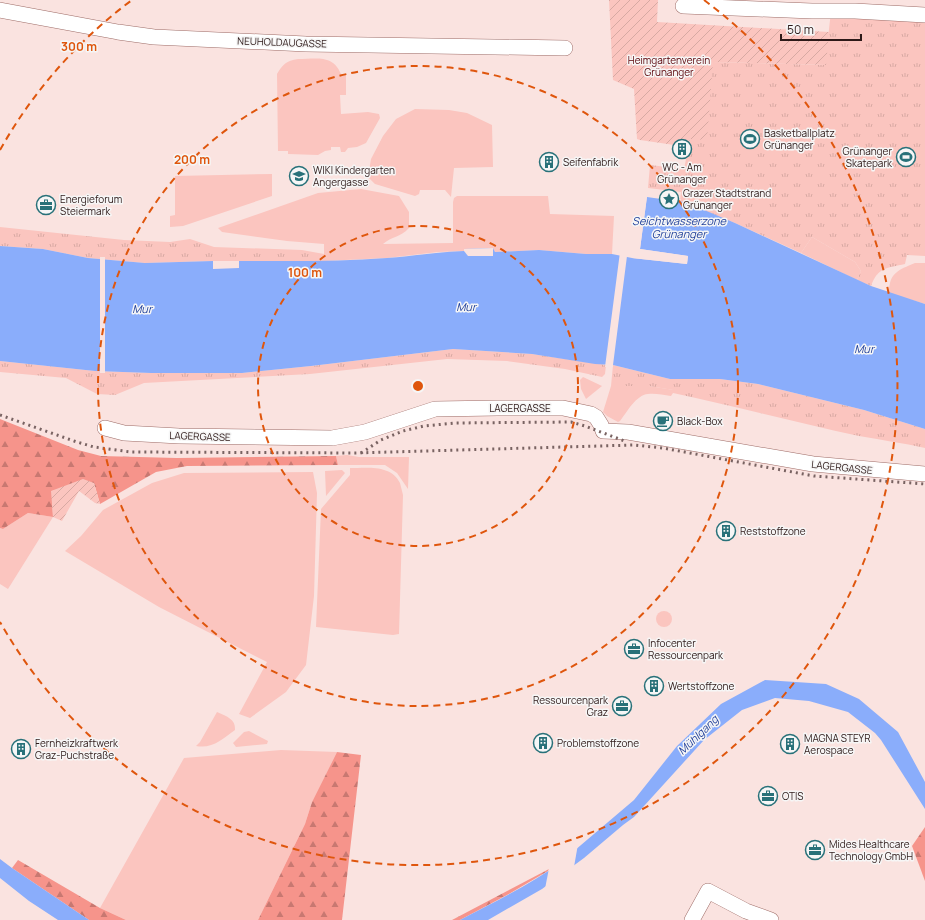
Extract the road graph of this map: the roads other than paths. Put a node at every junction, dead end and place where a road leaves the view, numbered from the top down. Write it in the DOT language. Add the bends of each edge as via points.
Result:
graph roads {
  1 [pos="855,5"];
  2 [pos="683,6"];
  3 [pos="0,10"];
  4 [pos="925,15"];
  5 [pos="565,48"];
  6 [pos="105,428"];
  7 [pos="925,474"];
  8 [pos="692,920"];
  9 [pos="771,920"];
  1 -- 2 [label="street" via="812,11"];
  1 -- 4 [label="street"];
  3 -- 5 [label="street, NEUHOLDAUGASSE" via="154,37 306,44"];
  6 -- 7 [label="street, LAGERGASSE" via="124,433 179,436 332,438 365,432 435,409 563,408 591,414 596,417 603,431 628,432 814,464"];
  8 -- 9 [label="street" via="708,891"];
}
